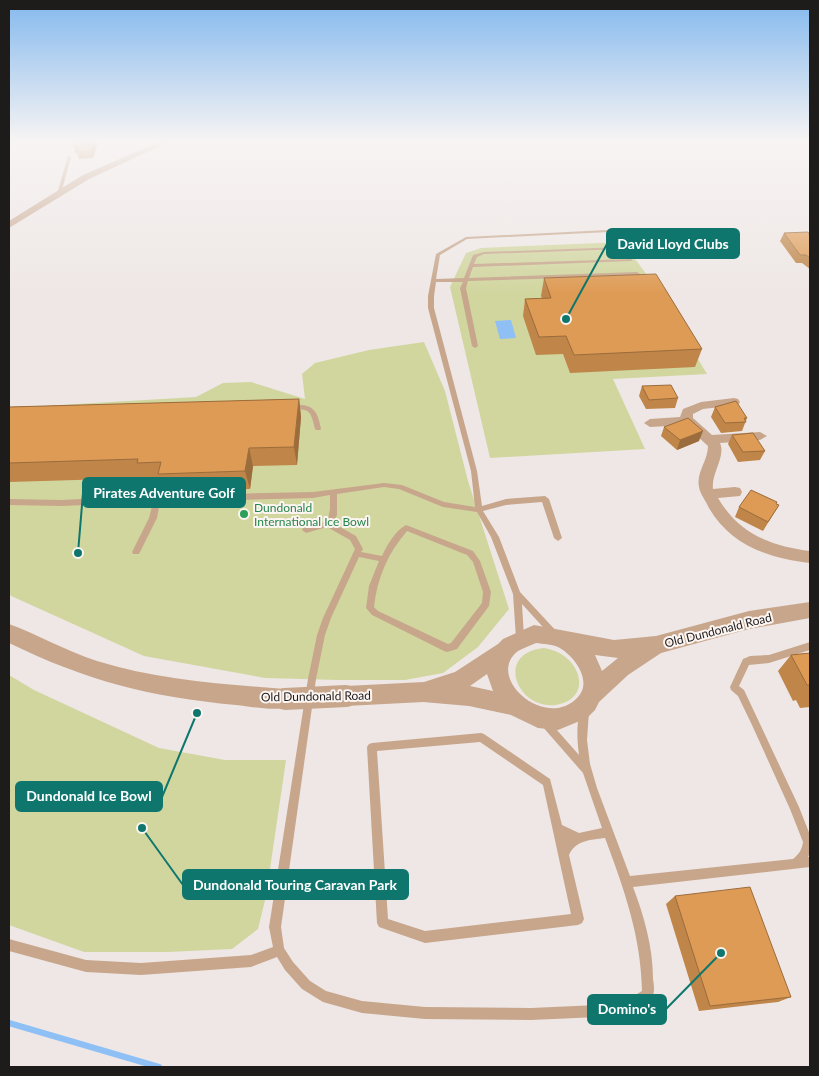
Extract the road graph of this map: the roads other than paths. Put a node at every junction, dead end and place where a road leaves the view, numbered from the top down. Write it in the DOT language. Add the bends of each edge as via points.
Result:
graph roads {
  1 [pos="62,192"];
  2 [pos="59,194"];
  3 [pos="9,225"];
  4 [pos="647,229"];
  5 [pos="622,248"];
  6 [pos="631,260"];
  7 [pos="472,266"];
  8 [pos="637,274"];
  9 [pos="467,280"];
  10 [pos="434,281"];
  11 [pos="475,346"];
  12 [pos="734,402"];
  13 [pos="285,407"];
  14 [pos="688,421"];
  15 [pos="650,423"];
  16 [pos="318,429"];
  17 [pos="760,436"];
  18 [pos="710,439"];
  19 [pos="333,492"];
  20 [pos="735,492"];
  21 [pos="709,494"];
  22 [pos="157,499"];
  23 [pos="9,502"];
  24 [pos="479,510"];
  25 [pos="328,524"];
  26 [pos="306,530"];
  27 [pos="558,538"];
  28 [pos="136,552"];
  29 [pos="357,554"];
  30 [pos="810,557"];
  31 [pos="384,559"];
  32 [pos="517,594"];
  33 [pos="810,610"];
  34 [pos="9,633"];
  35 [pos="520,638"];
  36 [pos="563,640"];
  37 [pos="656,646"];
  38 [pos="810,646"];
  39 [pos="503,652"];
  40 [pos="423,692"];
  41 [pos="285,699"];
  42 [pos="588,701"];
  43 [pos="517,706"];
  44 [pos="541,718"];
  45 [pos="586,770"];
  46 [pos="558,828"];
  47 [pos="608,832"];
  48 [pos="576,837"];
  49 [pos="564,855"];
  50 [pos="810,862"];
  51 [pos="796,863"];
  52 [pos="627,882"];
  53 [pos="9,945"];
  54 [pos="279,950"];
  1 -- 2 [label="street"];
  2 -- 3 [label="street"];
  4 -- 10 [label="lane" via="466,238 438,254"];
  5 -- 7 [label="lane" via="484,253 475,256"];
  6 -- 7 [label="lane"];
  7 -- 9 [label="lane"];
  8 -- 9 [label="lane"];
  9 -- 10 [label="lane"];
  9 -- 11 [label="lane" via="463,288"];
  10 -- 24 [label="lane" via="431,308 474,471"];
  12 -- 14 [label="street" via="703,404 691,409 687,414"];
  13 -- 16 [label="lane" via="311,409"];
  14 -- 15 [label="street"];
  14 -- 18 [label="street"];
  17 -- 18 [label="street"];
  18 -- 21 [label="street" via="716,452 706,478"];
  19 -- 22 [label="lane"];
  19 -- 24 [label="lane" via="384,485 400,487 443,504"];
  19 -- 25 [label="lane" via="334,516"];
  20 -- 21 [label="street"];
  21 -- 30 [label="street" via="724,521 748,539 771,550"];
  22 -- 23 [label="lane"];
  22 -- 28 [label="lane" via="153,518"];
  24 -- 27 [label="lane" via="506,502 545,499"];
  24 -- 32 [label="lane" via="495,537"];
  25 -- 26 [label="lane"];
  25 -- 29 [label="lane" via="357,542"];
  29 -- 31 [label="lane"];
  29 -- 54 [label="lane" via="327,618 312,679 275,926"];
  31 -- 31 [label="lane" via="393,540 406,528 470,553 487,592 486,604 454,646 447,648 375,614 370,608"];
  32 -- 35 [label="lane"];
  32 -- 36 [label="lane"];
  33 -- 37 [label="street, Old Dundonald Road" via="749,620"];
  34 -- 41 [label="street, Old Dundonald Road" via="106,674 211,694"];
  35 -- 36 [label="street" via="534,634"];
  35 -- 39 [label="street"];
  36 -- 37 [label="street, Old Dundonald Road" via="614,649"];
  36 -- 42 [label="street" via="582,653 590,664 594,684"];
  37 -- 42 [label="street, Old Dundonald Road" via="620,668"];
  38 -- 51 [label="lane" via="746,662 734,687 741,693 756,722 808,842 802,858"];
  39 -- 40 [label="street, Old Dundonald Road" via="461,680"];
  39 -- 43 [label="street" via="498,663 499,682 503,692"];
  40 -- 41 [label="street, Old Dundonald Road, bridge"];
  40 -- 43 [label="street, Old Dundonald Road" via="469,696"];
  42 -- 44 [label="street" via="575,713 563,718"];
  42 -- 45 [label="lane" via="581,736"];
  43 -- 44 [label="street"];
  44 -- 45 [label="lane"];
  45 -- 47 [label="lane"];
  46 -- 48 [label="lane"];
  46 -- 49 [label="lane"];
  46 -- 49 [label="lane" via="547,782 481,738 372,747 383,923 425,936 578,919"];
  47 -- 48 [label="lane"];
  47 -- 52 [label="lane"];
  48 -- 49 [label="lane"];
  50 -- 51 [label="lane"];
  51 -- 52 [label="lane"];
  52 -- 54 [label="lane" via="641,927 649,969 648,994 621,1010 445,1013 362,1007 323,996 306,985"];
  53 -- 54 [label="lane" via="86,966 140,970 250,961"];
}
